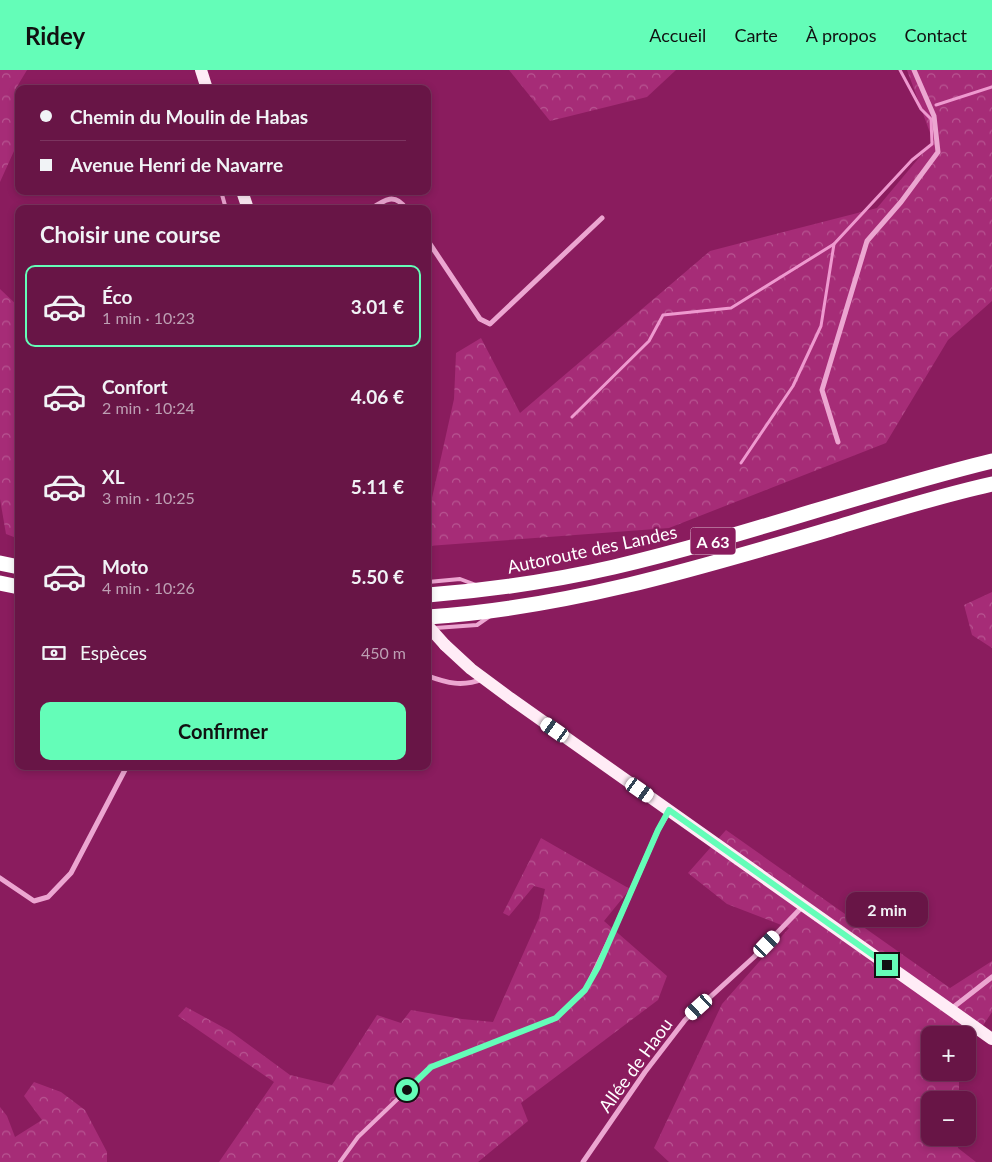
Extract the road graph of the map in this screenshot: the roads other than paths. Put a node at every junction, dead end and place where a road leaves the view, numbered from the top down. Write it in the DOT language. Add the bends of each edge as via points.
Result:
graph roads {
  1 [pos="201,70"];
  2 [pos="914,70"];
  3 [pos="206,85"];
  4 [pos="377,205"];
  5 [pos="403,205"];
  6 [pos="602,218"];
  7 [pos="431,246"];
  8 [pos="838,442"];
  9 [pos="992,461"];
  10 [pos="992,484"];
  11 [pos="0,563"];
  12 [pos="15,566"];
  13 [pos="431,582"];
  14 [pos="0,583"];
  15 [pos="15,586"];
  16 [pos="487,589"];
  17 [pos="431,595"];
  18 [pos="502,608"];
  19 [pos="431,617"];
  20 [pos="431,627"];
  21 [pos="431,630"];
  22 [pos="431,677"];
  23 [pos="483,679"];
  24 [pos="125,770"];
  25 [pos="669,810"];
  26 [pos="0,878"];
  27 [pos="803,906"];
  28 [pos="619,919"];
  29 [pos="992,977"];
  30 [pos="950,1009"];
  31 [pos="992,1039"];
  32 [pos="340,1162"];
  33 [pos="583,1162"];
  1 -- 3 [label="main road"];
  2 -- 8 [label="street" via="934,116 938,152 867,241 822,390"];
  4 -- 5 [label="street" via="394,199"];
  6 -- 7 [label="street" via="490,324 480,319"];
  9 -- 16 [label="highway, Autoroute des Landes / A 63" via="665,554 578,574"];
  10 -- 18 [label="highway, A 63" via="674,574 582,596"];
  11 -- 12 [label="highway"];
  13 -- 16 [label="lane" via="460,579"];
  14 -- 15 [label="highway"];
  16 -- 17 [label="highway, Autoroute des Landes / A 63"];
  18 -- 19 [label="highway, A 63"];
  18 -- 20 [label="lane" via="477,625"];
  21 -- 23 [label="main road, bridge"];
  22 -- 23 [label="street" via="453,684"];
  23 -- 25 [label="main road"];
  24 -- 26 [label="street" via="72,873 48,897 34,901"];
  25 -- 27 [label="main road"];
  25 -- 28 [label="street"];
  27 -- 30 [label="main road"];
  27 -- 33 [label="street, Allée de Haou" via="754,957 685,1020"];
  28 -- 32 [label="lane" via="585,990 556,1018 431,1067 358,1137"];
  29 -- 30 [label="street"];
  30 -- 31 [label="main road"];
}
